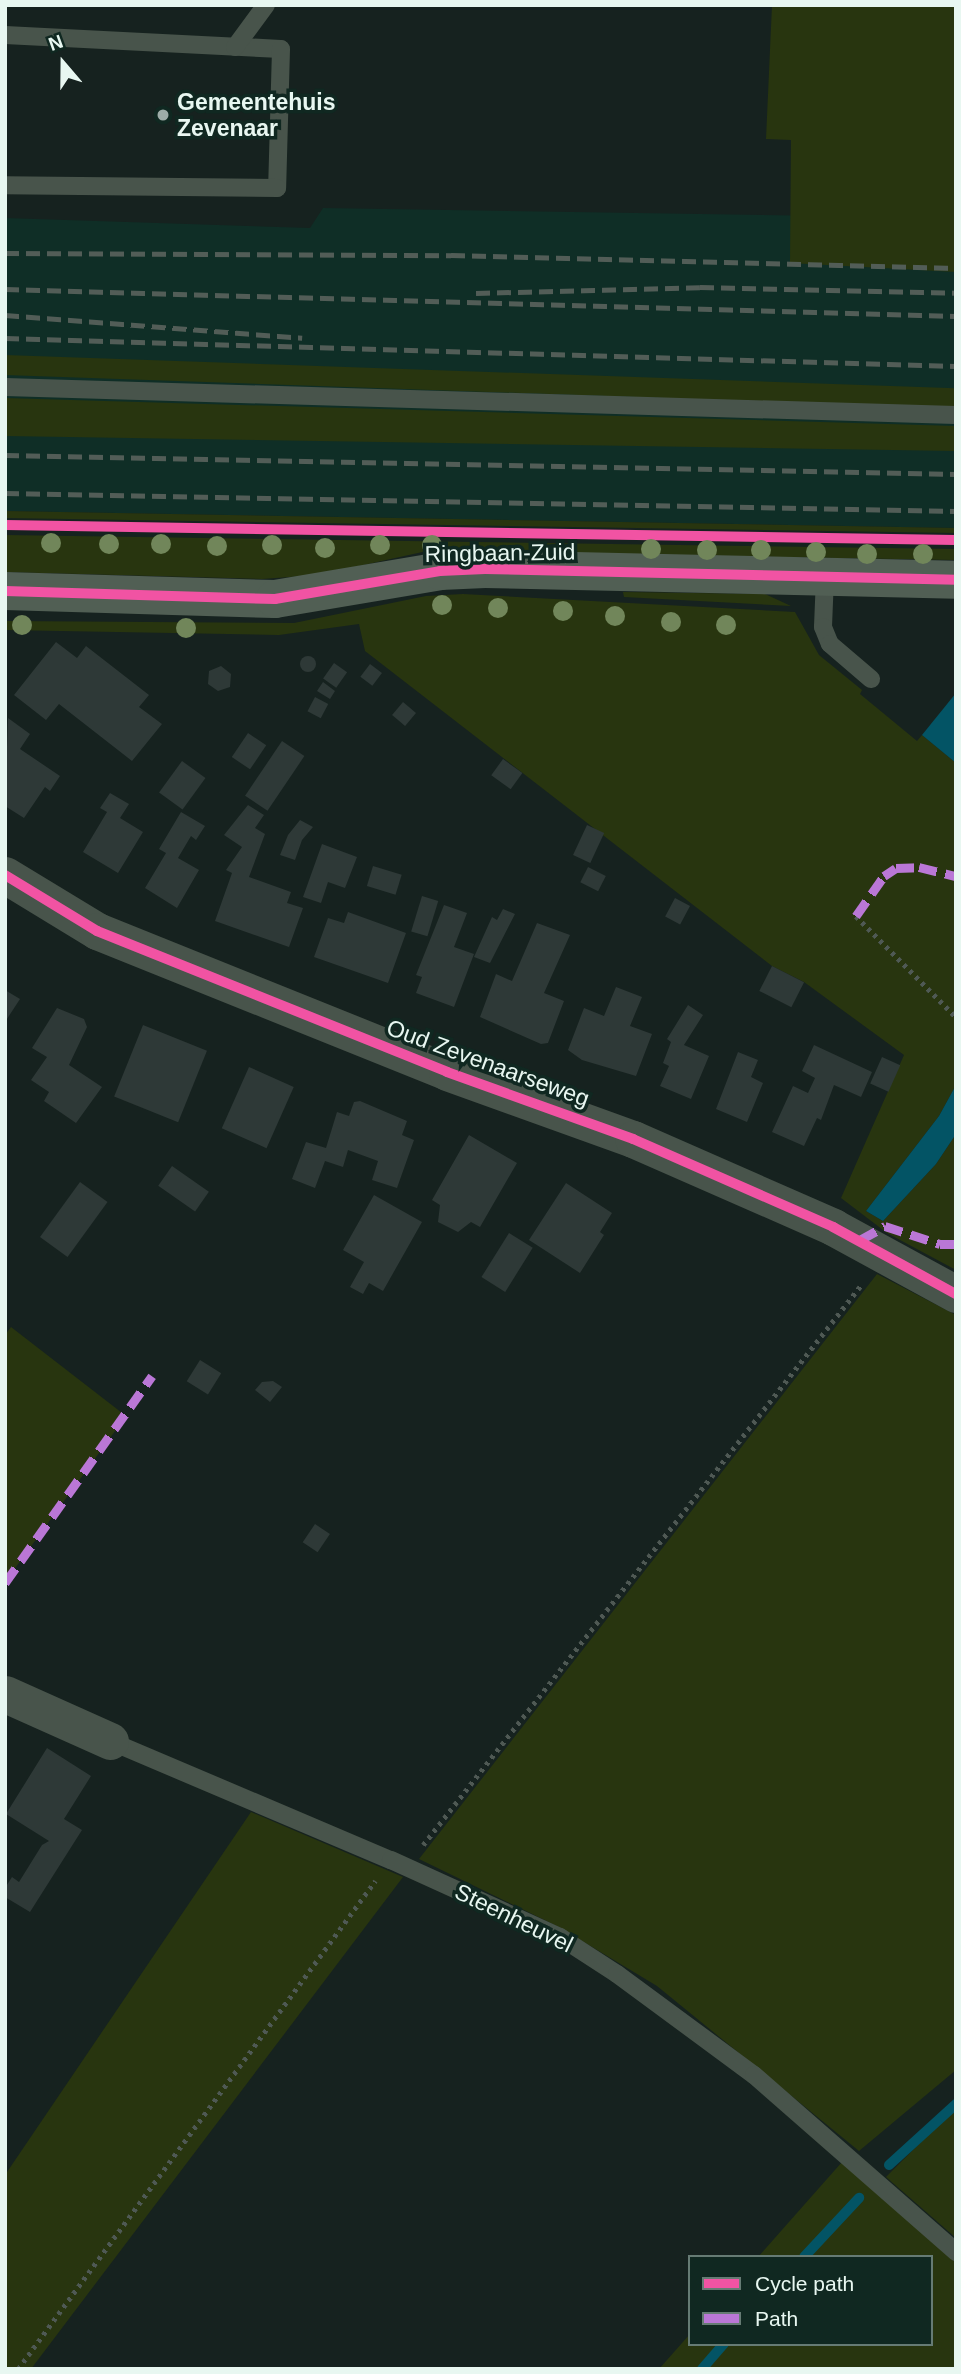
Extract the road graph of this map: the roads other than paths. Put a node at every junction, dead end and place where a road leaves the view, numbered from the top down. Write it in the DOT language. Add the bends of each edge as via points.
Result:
graph roads {
  1 [pos="266,5"];
  2 [pos="5,35"];
  3 [pos="235,47"];
  4 [pos="5,185"];
  5 [pos="5,387"];
  6 [pos="956,415"];
  7 [pos="825,577"];
  8 [pos="956,580"];
  9 [pos="5,591"];
  10 [pos="871,680"];
  11 [pos="5,875"];
  12 [pos="956,1294"];
  13 [pos="5,1694"];
  14 [pos="110,1741"];
  15 [pos="956,2252"];
  1 -- 3 [label="lane"];
  2 -- 3 [label="lane"];
  3 -- 4 [label="lane" via="281,49 277,188"];
  5 -- 6 [label="lane"];
  7 -- 8 [label="street, Ringbaan-Zuid"];
  7 -- 9 [label="street, Ringbaan-Zuid" via="485,569 440,571 275,598"];
  7 -- 10 [label="lane" via="823,627 830,644"];
  11 -- 12 [label="street, Oud Zevenaarseweg" via="97,931 447,1072 633,1139 885,1254"];
  13 -- 14 [label="street, Steenheuvel"];
  14 -- 15 [label="lane, Steenheuvel" via="559,1937 617,1974 793,2107"];
}
